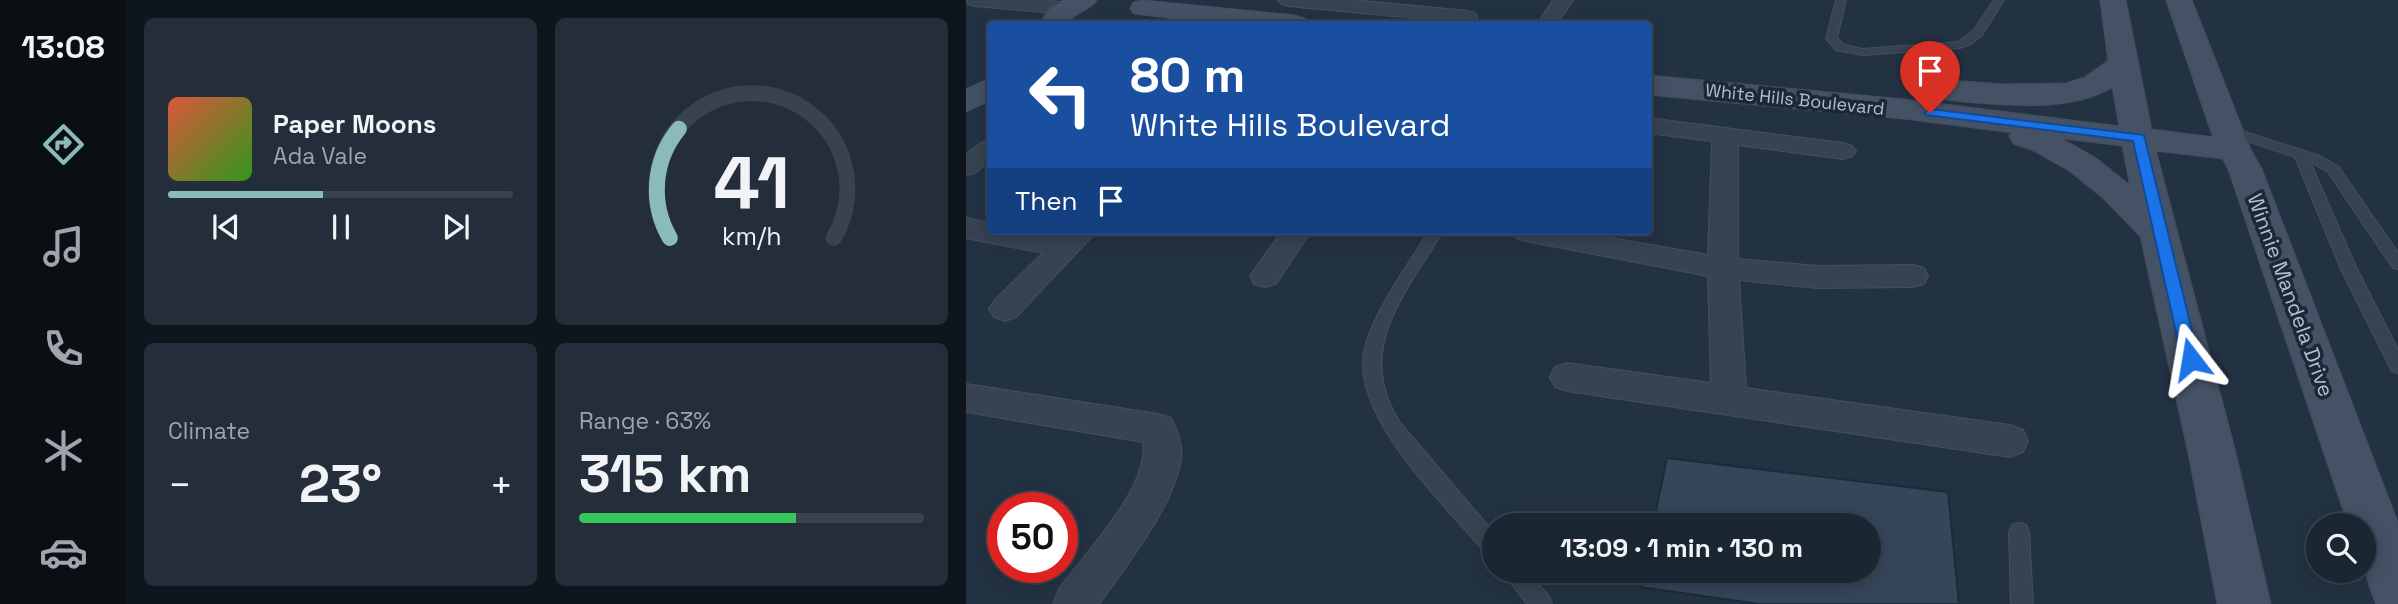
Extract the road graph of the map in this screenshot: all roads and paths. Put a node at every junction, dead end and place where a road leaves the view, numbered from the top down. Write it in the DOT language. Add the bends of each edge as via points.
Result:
graph roads {
  1 [pos="975,0"];
  2 [pos="1288,0"];
  3 [pos="1563,0"];
  4 [pos="1841,0"];
  5 [pos="1999,0"];
  6 [pos="2113,0"];
  7 [pos="2179,0"];
  8 [pos="1359,3"];
  9 [pos="1136,10"];
  10 [pos="1064,13"];
  11 [pos="966,15"];
  12 [pos="1468,17"];
  13 [pos="1261,21"];
  14 [pos="1549,21"];
  15 [pos="1652,61"];
  16 [pos="2124,62"];
  17 [pos="1652,85"];
  18 [pos="987,90"];
  19 [pos="1898,98"];
  20 [pos="966,102"];
  21 [pos="1652,126"];
  22 [pos="2137,127"];
  23 [pos="1725,135"];
  24 [pos="2230,140"];
  25 [pos="987,150"];
  26 [pos="1843,151"];
  27 [pos="2293,152"];
  28 [pos="966,167"];
  29 [pos="966,229"];
  30 [pos="987,231"];
  31 [pos="2160,234"];
  32 [pos="1031,235"];
  33 [pos="1294,235"];
  34 [pos="1434,235"];
  35 [pos="1544,235"];
  36 [pos="1074,239"];
  37 [pos="2398,264"];
  38 [pos="1723,267"];
  39 [pos="1265,276"];
  40 [pos="1913,276"];
  41 [pos="1005,309"];
  42 [pos="2398,366"];
  43 [pos="1567,377"];
  44 [pos="966,398"];
  45 [pos="1729,399"];
  46 [pos="2010,440"];
  47 [pos="2019,532"];
  48 [pos="1482,534"];
  49 [pos="1522,583"];
  50 [pos="2398,593"];
  51 [pos="1074,604"];
  52 [pos="1541,604"];
  53 [pos="2022,604"];
  54 [pos="2244,604"];
  1 -- 10 [label="street"];
  2 -- 8 [label="street"];
  3 -- 14 [label="street"];
  4 -- 5 [label="lane" via="1831,39 1840,48 1863,52 1971,41"];
  6 -- 16 [label="main road"];
  7 -- 24 [label="main road, Winnie Mandela Drive"];
  8 -- 12 [label="street"];
  9 -- 13 [label="main road"];
  10 -- 11 [label="street"];
  15 -- 19 [label="main road, White Hills Boulevard"];
  16 -- 19 [label="main road" via="2097,83 2057,93"];
  16 -- 22 [label="main road"];
  17 -- 19 [label="main road, White Hills Boulevard"];
  18 -- 20 [label="main road"];
  19 -- 22 [label="main road, White Hills Boulevard"];
  19 -- 31 [label="main road" via="2062,151 2106,180"];
  21 -- 23 [label="street"];
  22 -- 24 [label="main road, White Hills Boulevard"];
  22 -- 31 [label="main road"];
  23 -- 26 [label="street"];
  23 -- 38 [label="street"];
  24 -- 27 [label="lane"];
  24 -- 27 [label="lane"];
  24 -- 50 [label="main road, Winnie Mandela Drive" via="2245,170"];
  25 -- 28 [label="street"];
  27 -- 37 [label="lane" via="2333,169"];
  27 -- 42 [label="lane"];
  29 -- 30 [label="street"];
  31 -- 54 [label="main road"];
  32 -- 36 [label="street"];
  33 -- 39 [label="street"];
  34 -- 48 [label="lane" via="1381,326 1371,358 1373,386 1383,410 1408,445"];
  35 -- 38 [label="street" via="1636,255"];
  36 -- 41 [label="street"];
  38 -- 40 [label="street" via="1818,277"];
  38 -- 45 [label="street"];
  43 -- 45 [label="street"];
  44 -- 51 [label="street" via="1157,429 1163,459 1153,488"];
  45 -- 46 [label="street"];
  47 -- 53 [label="lane"];
  49 -- 52 [label="lane"];
}
